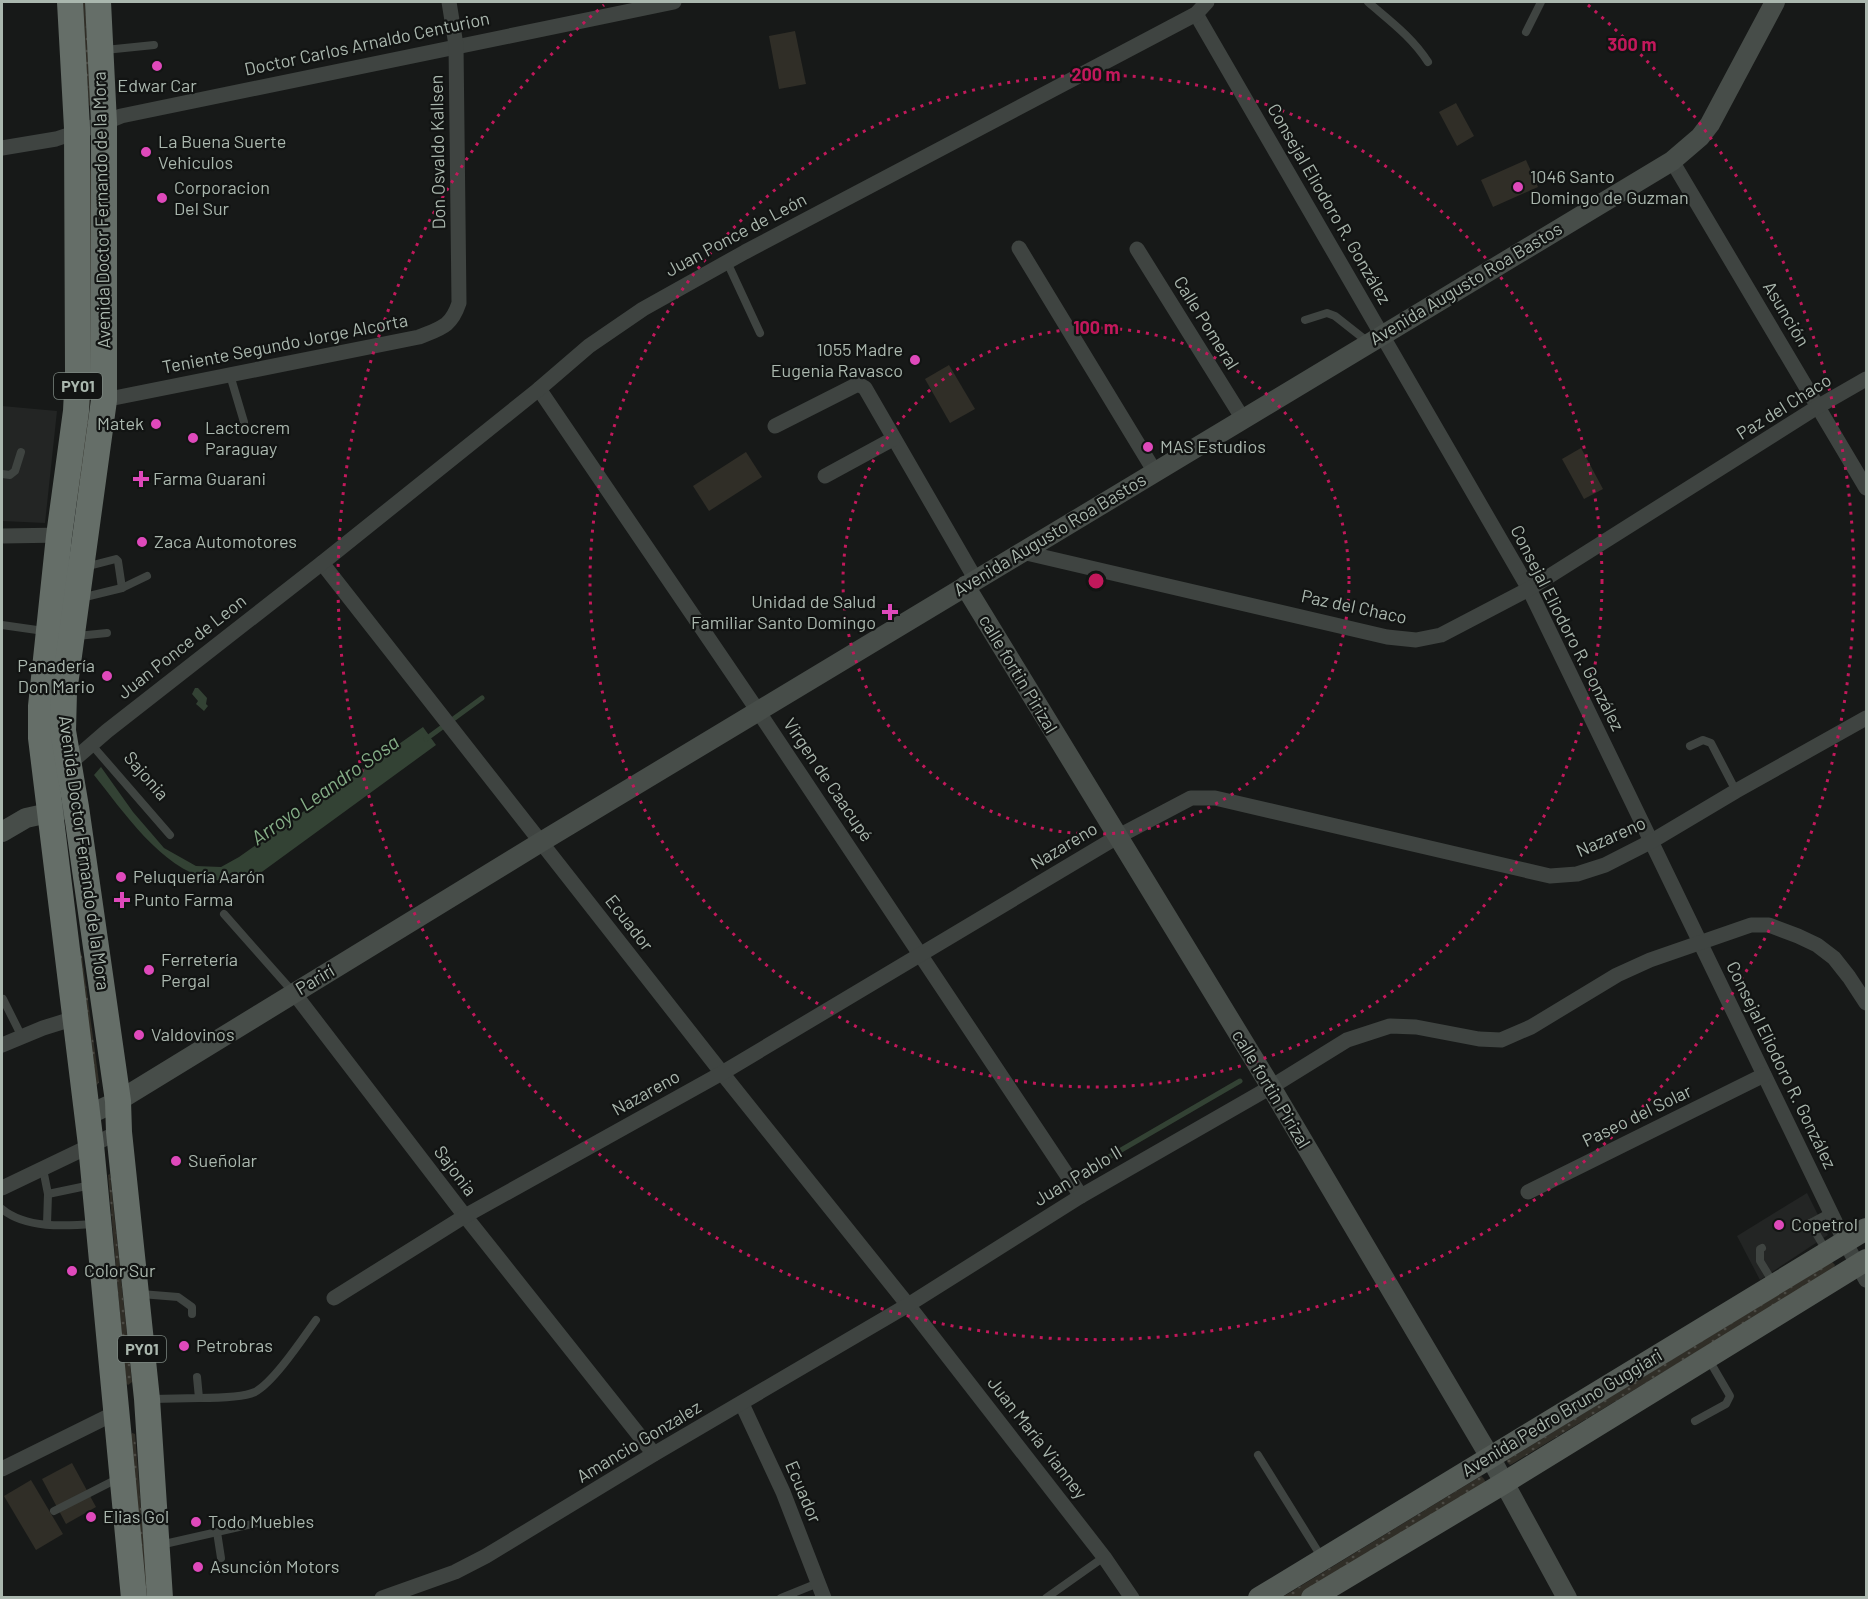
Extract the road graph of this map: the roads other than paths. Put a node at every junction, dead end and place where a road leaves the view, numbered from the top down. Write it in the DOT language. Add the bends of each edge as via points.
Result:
graph roads {
  1 [pos="70,2"];
  2 [pos="98,2"];
  3 [pos="449,2"];
  4 [pos="674,2"];
  5 [pos="1206,2"];
  6 [pos="1368,2"];
  7 [pos="1541,2"];
  8 [pos="1775,2"];
  9 [pos="1196,14"];
  10 [pos="1526,32"];
  11 [pos="154,45"];
  12 [pos="456,45"];
  13 [pos="100,50"];
  14 [pos="1428,62"];
  15 [pos="104,123"];
  16 [pos="77,132"];
  17 [pos="2,148"];
  18 [pos="1672,160"];
  19 [pos="1019,248"];
  20 [pos="1137,249"];
  21 [pos="727,262"];
  22 [pos="459,303"];
  23 [pos="1305,320"];
  24 [pos="760,333"];
  25 [pos="1376,339"];
  26 [pos="230,375"];
  27 [pos="1866,379"];
  28 [pos="539,389"];
  29 [pos="104,400"];
  30 [pos="1819,406"];
  31 [pos="1243,419"];
  32 [pos="244,422"];
  33 [pos="775,426"];
  34 [pos="893,439"];
  35 [pos="21,452"];
  36 [pos="1155,472"];
  37 [pos="2,474"];
  38 [pos="825,476"];
  39 [pos="1866,488"];
  40 [pos="85,534"];
  41 [pos="2,536"];
  42 [pos="59,536"];
  43 [pos="1022,552"];
  44 [pos="322,563"];
  45 [pos="81,568"];
  46 [pos="147,576"];
  47 [pos="970,583"];
  48 [pos="122,588"];
  49 [pos="1529,589"];
  50 [pos="76,599"];
  51 [pos="2,625"];
  52 [pos="107,633"];
  53 [pos="61,634"];
  54 [pos="758,711"];
  55 [pos="1866,718"];
  56 [pos="92,744"];
  57 [pos="1690,746"];
  58 [pos="69,764"];
  59 [pos="44,768"];
  60 [pos="1736,791"];
  61 [pos="76,807"];
  62 [pos="49,812"];
  63 [pos="2,832"];
  64 [pos="170,835"];
  65 [pos="1117,837"];
  66 [pos="1652,841"];
  67 [pos="541,842"];
  68 [pos="224,915"];
  69 [pos="1700,942"];
  70 [pos="920,954"];
  71 [pos="294,993"];
  72 [pos="3,999"];
  73 [pos="1866,1003"];
  74 [pos="75,1018"];
  75 [pos="22,1037"];
  76 [pos="2,1045"];
  77 [pos="723,1073"];
  78 [pos="1764,1075"];
  79 [pos="1271,1087"];
  80 [pos="118,1101"];
  81 [pos="88,1115"];
  82 [pos="119,1132"];
  83 [pos="91,1145"];
  84 [pos="42,1167"];
  85 [pos="95,1185"];
  86 [pos="2,1188"];
  87 [pos="1528,1192"];
  88 [pos="48,1194"];
  89 [pos="1081,1196"];
  90 [pos="2,1209"];
  91 [pos="1831,1212"];
  92 [pos="465,1216"];
  93 [pos="99,1223"];
  94 [pos="47,1224"];
  95 [pos="1866,1229"];
  96 [pos="1837,1247"];
  97 [pos="1762,1248"];
  98 [pos="1864,1269"];
  99 [pos="1774,1285"];
  100 [pos="136,1293"];
  101 [pos="334,1298"];
  102 [pos="908,1305"];
  103 [pos="192,1314"];
  104 [pos="316,1320"];
  105 [pos="1708,1358"];
  106 [pos="197,1377"];
  107 [pos="199,1398"];
  108 [pos="147,1399"];
  109 [pos="742,1404"];
  110 [pos="117,1412"];
  111 [pos="1695,1421"];
  112 [pos="654,1454"];
  113 [pos="1258,1455"];
  114 [pos="1490,1456"];
  115 [pos="2,1469"];
  116 [pos="123,1480"];
  117 [pos="1504,1483"];
  118 [pos="54,1511"];
  119 [pos="261,1522"];
  120 [pos="217,1532"];
  121 [pos="156,1546"];
  122 [pos="1104,1557"];
  123 [pos="221,1558"];
  124 [pos="1323,1559"];
  125 [pos="818,1583"];
  126 [pos="134,1598"];
  127 [pos="159,1598"];
  128 [pos="382,1598"];
  129 [pos="781,1598"];
  130 [pos="824,1598"];
  131 [pos="1046,1598"];
  132 [pos="1132,1598"];
  133 [pos="1258,1598"];
  134 [pos="1312,1598"];
  135 [pos="1567,1598"];
  1 -- 16 [label="highway, Avenida Doctor Fernando de la Mora / PY01"];
  2 -- 13 [label="highway, Avenida Doctor Fernando de la Mora / PY01"];
  3 -- 12 [label="street, Don Osvaldo Kallsen"];
  4 -- 12 [label="street, Doctor Carlos Arnaldo Centurion"];
  5 -- 9 [label="street, Juan Ponce de León"];
  6 -- 14 [label="lane" via="1397,24"];
  7 -- 10 [label="lane"];
  8 -- 18 [label="main road, Avenida Augusto Roa Bastos" via="1710,124"];
  9 -- 21 [label="street, Juan Ponce de León"];
  9 -- 25 [label="street, Consejal Eliodoro R. González"];
  11 -- 13 [label="lane"];
  12 -- 15 [label="street, Doctor Carlos Arnaldo Centurion" via="121,116"];
  12 -- 22 [label="street, Don Osvaldo Kallsen"];
  13 -- 15 [label="highway, Avenida Doctor Fernando de la Mora / PY01"];
  15 -- 16 [label="street, Doctor Carlos Arnaldo Centurion"];
  15 -- 29 [label="highway, Avenida Doctor Fernando de la Mora / PY01"];
  16 -- 17 [label="street, Doctor Carlos Arnaldo Centurion" via="56,140"];
  16 -- 42 [label="highway, Avenida Doctor Fernando de la Mora / PY01" via="78,372"];
  18 -- 25 [label="main road, Avenida Augusto Roa Bastos"];
  18 -- 30 [label="street, Asunción"];
  19 -- 36 [label="street"];
  20 -- 31 [label="street, Calle Pomeral"];
  21 -- 24 [label="lane"];
  21 -- 28 [label="street, Juan Ponce de León" via="643,309 589,346"];
  22 -- 26 [label="street, Teniente Segundo Jorge Alcorta" via="446,327 419,337"];
  23 -- 25 [label="lane" via="1327,313"];
  25 -- 31 [label="main road, Avenida Augusto Roa Bastos"];
  25 -- 49 [label="street, Consejal Eliodoro R. González"];
  26 -- 29 [label="street, Teniente Segundo Jorge Alcorta"];
  26 -- 32 [label="lane"];
  27 -- 30 [label="street, Paz del Chaco"];
  28 -- 44 [label="street, Juan Ponce de León"];
  28 -- 54 [label="street, Virgen de Caacupé"];
  29 -- 40 [label="highway, Avenida Doctor Fernando de la Mora / PY01"];
  30 -- 39 [label="street, Asunción"];
  30 -- 49 [label="street, Paz del Chaco"];
  31 -- 36 [label="main road, Avenida Augusto Roa Bastos"];
  33 -- 34 [label="street, calle fortin Pirizal" via="858,384 865,388"];
  34 -- 38 [label="street"];
  34 -- 47 [label="street, calle fortin Pirizal"];
  35 -- 37 [label="lane" via="15,471"];
  36 -- 43 [label="main road, Avenida Augusto Roa Bastos"];
  40 -- 42 [label="street"];
  40 -- 45 [label="highway, Avenida Doctor Fernando de la Mora / PY01"];
  41 -- 42 [label="street"];
  42 -- 53 [label="highway, Avenida Doctor Fernando de la Mora / PY01"];
  43 -- 47 [label="main road, Avenida Augusto Roa Bastos"];
  43 -- 49 [label="street, Paz del Chaco" via="1387,637 1416,640 1441,635"];
  44 -- 56 [label="street, Juan Ponce de Leon"];
  44 -- 67 [label="street, Ecuador"];
  45 -- 48 [label="lane" via="116,560"];
  45 -- 50 [label="highway, Avenida Doctor Fernando de la Mora / PY01"];
  46 -- 48 [label="lane"];
  47 -- 54 [label="main road, Avenida Augusto Roa Bastos"];
  47 -- 65 [label="main road, calle fortin Pirizal"];
  48 -- 50 [label="lane"];
  49 -- 66 [label="street, Consejal Eliodoro R. González"];
  50 -- 53 [label="highway, Avenida Doctor Fernando de la Mora / PY01"];
  51 -- 53 [label="lane"];
  52 -- 53 [label="lane"];
  53 -- 58 [label="highway, Avenida Doctor Fernando de la Mora / PY01" via="63,731"];
  53 -- 59 [label="highway, Avenida Doctor Fernando de la Mora / PY01" via="41,706"];
  54 -- 67 [label="main road, Avenida Augusto Roa Bastos"];
  54 -- 70 [label="street, Virgen de Caacupé"];
  55 -- 60 [label="street, Nazareno"];
  56 -- 58 [label="street, Juan Ponce de Leon"];
  56 -- 64 [label="lane, Sajonia"];
  57 -- 60 [label="lane" via="1703,740 1711,743"];
  58 -- 59 [label="street"];
  58 -- 61 [label="highway, Avenida Doctor Fernando de la Mora / PY01"];
  59 -- 62 [label="highway, Avenida Doctor Fernando de la Mora / PY01"];
  60 -- 66 [label="street, Nazareno"];
  61 -- 62 [label="main road"];
  61 -- 80 [label="highway, Avenida Doctor Fernando de la Mora / PY01"];
  62 -- 63 [label="main road" via="26,818"];
  62 -- 74 [label="highway, Avenida Doctor Fernando de la Mora / PY01"];
  65 -- 66 [label="street, Nazareno" via="1191,798 1215,798 1550,876 1577,874 1605,865"];
  65 -- 70 [label="street, Nazareno"];
  65 -- 79 [label="main road, calle fortin Pirizal"];
  66 -- 69 [label="street, Consejal Eliodoro R. González"];
  67 -- 71 [label="main road, Parirí"];
  67 -- 77 [label="street, Ecuador"];
  68 -- 71 [label="lane, Sajonia"];
  69 -- 73 [label="street, Juan Pablo II" via="1750,925 1785,930 1834,958"];
  69 -- 78 [label="street, Consejal Eliodoro R. González"];
  69 -- 79 [label="street, Juan Pablo II" via="1617,975 1531,1027 1501,1040 1390,1026 1347,1040"];
  70 -- 77 [label="street, Nazareno"];
  70 -- 89 [label="street, Virgen de Caacupé"];
  71 -- 80 [label="main road, Parirí"];
  71 -- 92 [label="street, Sajonia"];
  72 -- 75 [label="lane"];
  74 -- 75 [label="street"];
  74 -- 81 [label="highway, Avenida Doctor Fernando de la Mora / PY01"];
  75 -- 76 [label="street"];
  77 -- 92 [label="street, Nazareno"];
  77 -- 102 [label="street, Ecuador"];
  78 -- 87 [label="street, Paseo del Solar"];
  78 -- 91 [label="street, Consejal Eliodoro R. González"];
  79 -- 89 [label="street, Juan Pablo II"];
  79 -- 114 [label="main road, calle fortin Pirizal"];
  80 -- 81 [label="main road, Parirí"];
  80 -- 82 [label="highway, Avenida Doctor Fernando de la Mora / PY01"];
  81 -- 83 [label="highway, Avenida Doctor Fernando de la Mora / PY01"];
  82 -- 83 [label="street"];
  82 -- 100 [label="highway, Avenida Doctor Fernando de la Mora / PY01"];
  83 -- 84 [label="street"];
  83 -- 85 [label="highway, Avenida Doctor Fernando de la Mora / PY01"];
  84 -- 86 [label="street"];
  84 -- 88 [label="lane"];
  85 -- 88 [label="lane"];
  85 -- 93 [label="highway, Avenida Doctor Fernando de la Mora / PY01"];
  88 -- 94 [label="lane"];
  89 -- 102 [label="street, Juan Pablo II"];
  90 -- 94 [label="lane" via="24,1220"];
  91 -- 96 [label="street, Consejal Eliodoro R. González"];
  91 -- 96 [label="lane" via="1807,1225"];
  92 -- 101 [label="street, Nazareno"];
  92 -- 112 [label="street, Sajonia"];
  93 -- 94 [label="lane"];
  93 -- 110 [label="highway, Avenida Doctor Fernando de la Mora / PY01"];
  95 -- 96 [label="main road, Avenida Pedro Bruno Guggiari"];
  96 -- 98 [label="street, Consejal Eliodoro R. González"];
  96 -- 99 [label="main road, Avenida Pedro Bruno Guggiari"];
  97 -- 99 [label="lane" via="1760,1261"];
  98 -- 105 [label="main road, Avenida Pedro Bruno Guggiari"];
  99 -- 114 [label="main road, Avenida Pedro Bruno Guggiari"];
  100 -- 103 [label="lane" via="178,1297 192,1307"];
  100 -- 108 [label="highway, Avenida Doctor Fernando de la Mora / PY01"];
  102 -- 109 [label="street, Amancio Gonzalez"];
  102 -- 122 [label="street, Juan María Vianney"];
  104 -- 107 [label="lane" via="285,1362 255,1392"];
  105 -- 111 [label="lane" via="1730,1396 1726,1404"];
  105 -- 117 [label="main road, Avenida Pedro Bruno Guggiari"];
  106 -- 107 [label="lane"];
  107 -- 108 [label="lane"];
  108 -- 121 [label="highway, Avenida Doctor Fernando de la Mora / PY01"];
  109 -- 112 [label="street, Amancio Gonzalez"];
  109 -- 125 [label="street, Ecuador" via="783,1492"];
  110 -- 115 [label="street"];
  110 -- 116 [label="highway, Avenida Doctor Fernando de la Mora / PY01"];
  112 -- 128 [label="street, Amancio Gonzalez" via="486,1556 455,1572"];
  113 -- 124 [label="lane"];
  114 -- 117 [label="main road, calle fortin Pirizal"];
  114 -- 124 [label="main road, Avenida Pedro Bruno Guggiari"];
  116 -- 118 [label="lane" via="113,1481"];
  116 -- 126 [label="highway, Avenida Doctor Fernando de la Mora / PY01"];
  117 -- 134 [label="main road, Avenida Pedro Bruno Guggiari"];
  117 -- 135 [label="main road, calle fortin Pirizal"];
  119 -- 120 [label="lane"];
  120 -- 121 [label="lane"];
  120 -- 123 [label="lane"];
  121 -- 127 [label="highway, Avenida Doctor Fernando de la Mora / PY01"];
  122 -- 131 [label="lane"];
  122 -- 132 [label="street, Juan María Vianney"];
  124 -- 133 [label="main road, Avenida Pedro Bruno Guggiari"];
  125 -- 129 [label="lane"];
  125 -- 130 [label="street, Ecuador"];
}
